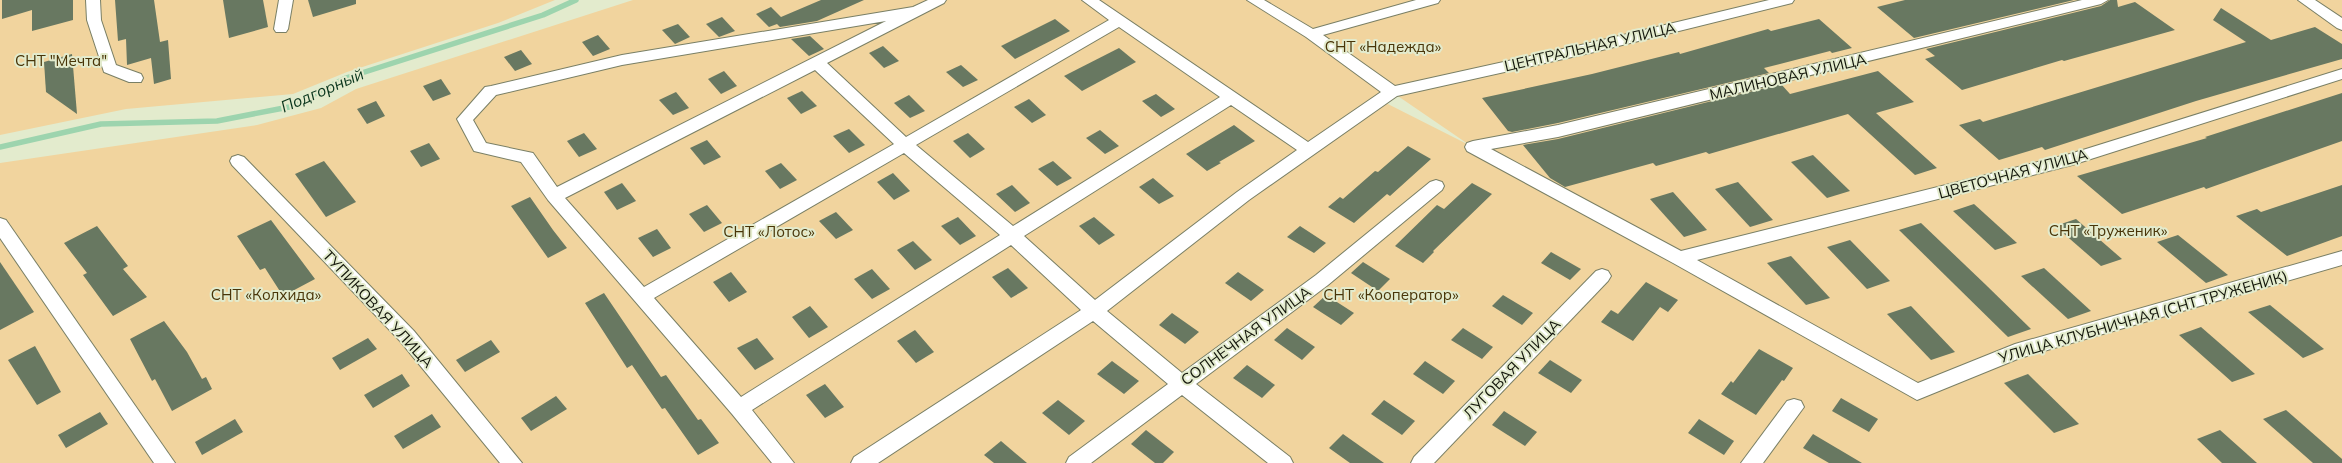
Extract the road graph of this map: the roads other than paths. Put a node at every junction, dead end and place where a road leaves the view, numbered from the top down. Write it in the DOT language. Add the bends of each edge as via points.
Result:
graph roads {
  1 [pos="92,0"];
  2 [pos="286,0"];
  3 [pos="938,0"];
  4 [pos="1089,0"];
  5 [pos="1254,0"];
  6 [pos="1433,0"];
  7 [pos="1787,0"];
  8 [pos="2101,0"];
  9 [pos="2305,0"];
  10 [pos="913,12"];
  11 [pos="1120,20"];
  12 [pos="2342,25"];
  13 [pos="282,29"];
  14 [pos="1311,34"];
  15 [pos="816,62"];
  16 [pos="2342,74"];
  17 [pos="135,78"];
  18 [pos="1392,92"];
  19 [pos="1231,97"];
  20 [pos="905,144"];
  21 [pos="1308,150"];
  22 [pos="238,160"];
  23 [pos="1436,186"];
  24 [pos="554,196"];
  25 [pos="0,224"];
  26 [pos="1012,236"];
  27 [pos="1679,258"];
  28 [pos="2342,258"];
  29 [pos="1602,276"];
  30 [pos="643,296"];
  31 [pos="1094,311"];
  32 [pos="1182,384"];
  33 [pos="1794,407"];
  34 [pos="739,408"];
  35 [pos="165,463"];
  36 [pos="512,463"];
  37 [pos="784,463"];
  38 [pos="861,463"];
  39 [pos="1076,463"];
  40 [pos="1283,463"];
  41 [pos="1421,463"];
  42 [pos="1751,463"];
  1 -- 17 [label="street" via="94,20 109,68"];
  2 -- 13 [label="street"];
  3 -- 10 [label="street"];
  4 -- 11 [label="street"];
  5 -- 14 [label="street"];
  6 -- 14 [label="street"];
  7 -- 18 [label="street, ЦЕНТРАЛЬНАЯ УЛИЦА"];
  8 -- 27 [label="street, МАЛИНОВАЯ УЛИЦА" via="1567,129 1473,147"];
  9 -- 12 [label="street"];
  10 -- 15 [label="street"];
  10 -- 24 [label="street" via="622,60 491,91 465,119 480,147 527,157"];
  11 -- 19 [label="street"];
  11 -- 20 [label="street"];
  14 -- 18 [label="street"];
  15 -- 20 [label="street"];
  15 -- 24 [label="street"];
  16 -- 27 [label="street, ЦВЕТОЧНАЯ УЛИЦА" via="2072,159"];
  18 -- 21 [label="street"];
  19 -- 21 [label="street"];
  19 -- 26 [label="street"];
  20 -- 26 [label="street"];
  20 -- 30 [label="street"];
  21 -- 31 [label="street"];
  22 -- 36 [label="street, ТУПИКОВАЯ УЛИЦА" via="407,336"];
  23 -- 32 [label="street, СОЛНЕЧНАЯ УЛИЦА" via="1322,280"];
  24 -- 30 [label="street"];
  25 -- 35 [label="street"];
  26 -- 31 [label="street"];
  26 -- 34 [label="street"];
  27 -- 28 [label="street, УЛИЦА КЛУБНИЧНАЯ (СНТ ТРУЖЕНИК)" via="1918,392 2015,352"];
  29 -- 41 [label="street, ЛУГОВАЯ УЛИЦА"];
  30 -- 34 [label="street"];
  31 -- 32 [label="street"];
  31 -- 38 [label="street"];
  32 -- 39 [label="street, СОЛНЕЧНАЯ УЛИЦА"];
  32 -- 40 [label="street"];
  33 -- 42 [label="street"];
  34 -- 37 [label="street"];
}
